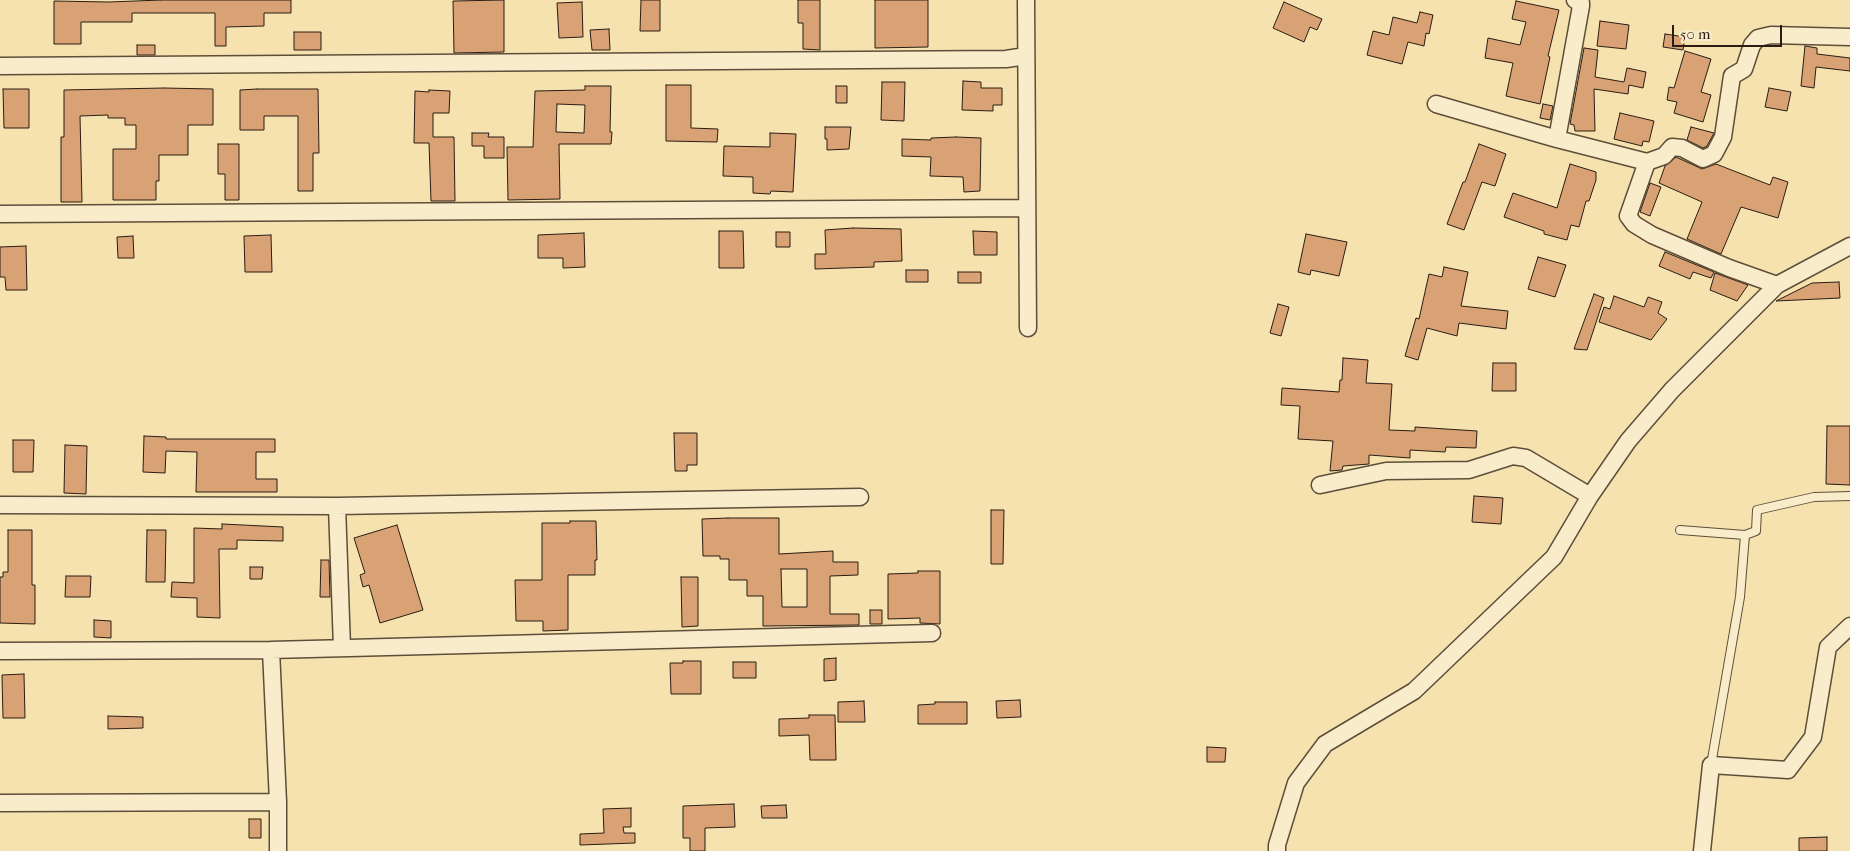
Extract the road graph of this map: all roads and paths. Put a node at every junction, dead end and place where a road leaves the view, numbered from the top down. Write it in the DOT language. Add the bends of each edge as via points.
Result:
graph roads {
  1 [pos="1026,0"];
  2 [pos="1575,0"];
  3 [pos="1850,37"];
  4 [pos="1026,56"];
  5 [pos="0,66"];
  6 [pos="1436,104"];
  7 [pos="1557,139"];
  8 [pos="1647,162"];
  9 [pos="1027,208"];
  10 [pos="0,214"];
  11 [pos="1850,246"];
  12 [pos="1777,286"];
  13 [pos="1028,328"];
  14 [pos="1320,485"];
  15 [pos="1590,496"];
  16 [pos="1850,496"];
  17 [pos="860,497"];
  18 [pos="0,505"];
  19 [pos="337,506"];
  20 [pos="1680,530"];
  21 [pos="1745,535"];
  22 [pos="1850,626"];
  23 [pos="932,633"];
  24 [pos="342,648"];
  25 [pos="271,650"];
  26 [pos="0,651"];
  27 [pos="1711,765"];
  28 [pos="278,802"];
  29 [pos="0,804"];
  30 [pos="278,851"];
  31 [pos="1277,851"];
  32 [pos="1702,851"];
  1 -- 4 [label="street"];
  2 -- 7 [label="street" via="1581,6"];
  3 -- 8 [label="street" via="1771,35 1758,38 1752,45 1744,69 1732,76 1723,137 1714,154 1703,159 1682,148 1672,147 1664,156"];
  4 -- 5 [label="street" via="996,59"];
  4 -- 9 [label="street"];
  6 -- 7 [label="street"];
  7 -- 8 [label="street"];
  8 -- 12 [label="street" via="1628,216 1634,224 1652,235"];
  9 -- 10 [label="street"];
  9 -- 13 [label="street"];
  11 -- 12 [label="street"];
  12 -- 15 [label="street" via="1672,390 1628,441"];
  14 -- 15 [label="street" via="1386,471 1469,470 1513,456 1526,458"];
  15 -- 31 [label="street" via="1554,557 1414,691 1325,744 1296,783"];
  16 -- 21 [label="lane" via="1814,497 1757,510 1756,531"];
  17 -- 19 [label="street"];
  18 -- 19 [label="street"];
  19 -- 24 [label="street"];
  20 -- 21 [label="lane"];
  21 -- 27 [label="lane" via="1740,597"];
  22 -- 27 [label="street" via="1828,647 1813,737 1788,770"];
  23 -- 24 [label="street"];
  24 -- 25 [label="street"];
  25 -- 26 [label="street"];
  25 -- 28 [label="street"];
  27 -- 32 [label="street"];
  28 -- 29 [label="street"];
  28 -- 30 [label="street"];
}
